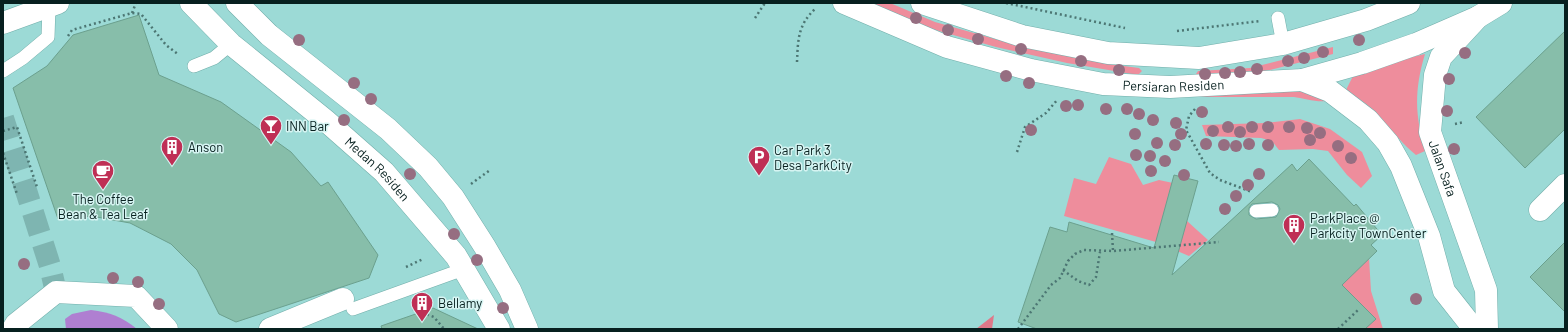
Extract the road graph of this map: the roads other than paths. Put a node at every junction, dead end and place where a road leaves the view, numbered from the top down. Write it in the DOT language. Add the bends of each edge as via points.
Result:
graph roads {
  1 [pos="191,3"];
  2 [pos="238,3"];
  3 [pos="844,3"];
  4 [pos="922,3"];
  5 [pos="1409,3"];
  6 [pos="1501,3"];
  7 [pos="53,5"];
  8 [pos="1478,17"];
  9 [pos="1278,18"];
  10 [pos="3,23"];
  11 [pos="231,44"];
  12 [pos="1283,44"];
  13 [pos="194,66"];
  14 [pos="3,71"];
  15 [pos="1302,80"];
  16 [pos="1565,185"];
  17 [pos="1272,210"];
  18 [pos="1540,210"];
  19 [pos="1256,211"];
  20 [pos="464,269"];
  21 [pos="348,304"];
  22 [pos="13,329"];
  23 [pos="167,329"];
  24 [pos="270,329"];
  25 [pos="498,329"];
  26 [pos="527,329"];
  27 [pos="1474,329"];
  28 [pos="1487,329"];
  1 -- 11 [label="street, Medan Residen"];
  2 -- 26 [label="street" via="269,35 388,129 428,167 453,198 485,247 510,290"];
  3 -- 15 [label="street, Persiaran Residen" via="947,47 1031,70 1103,84 1170,87"];
  4 -- 12 [label="street, Persiaran Residen" via="1022,36 1108,53 1199,58"];
  5 -- 12 [label="street, Persiaran Residen" via="1366,20"];
  6 -- 8 [label="street, Persiaran Residen"];
  7 -- 10 [label="street"];
  7 -- 14 [label="lane" via="48,37"];
  8 -- 15 [label="street, Persiaran Residen" via="1362,64"];
  8 -- 28 [label="street, Jalan Safa" via="1441,57 1435,75 1430,132 1486,290"];
  9 -- 12 [label="lane"];
  11 -- 13 [label="lane" via="214,58"];
  11 -- 20 [label="street, Medan Residen" via="325,120 384,172 430,224"];
  15 -- 27 [label="street" via="1330,91 1368,120 1388,143 1401,166 1429,236 1444,291"];
  16 -- 18 [label="street"];
  17 -- 19 [label="lane"];
  20 -- 21 [label="lane"];
  20 -- 25 [label="street, Medan Residen"];
  21 -- 24 [label="street"];
  22 -- 23 [label="street" via="56,292 136,296"];
}
